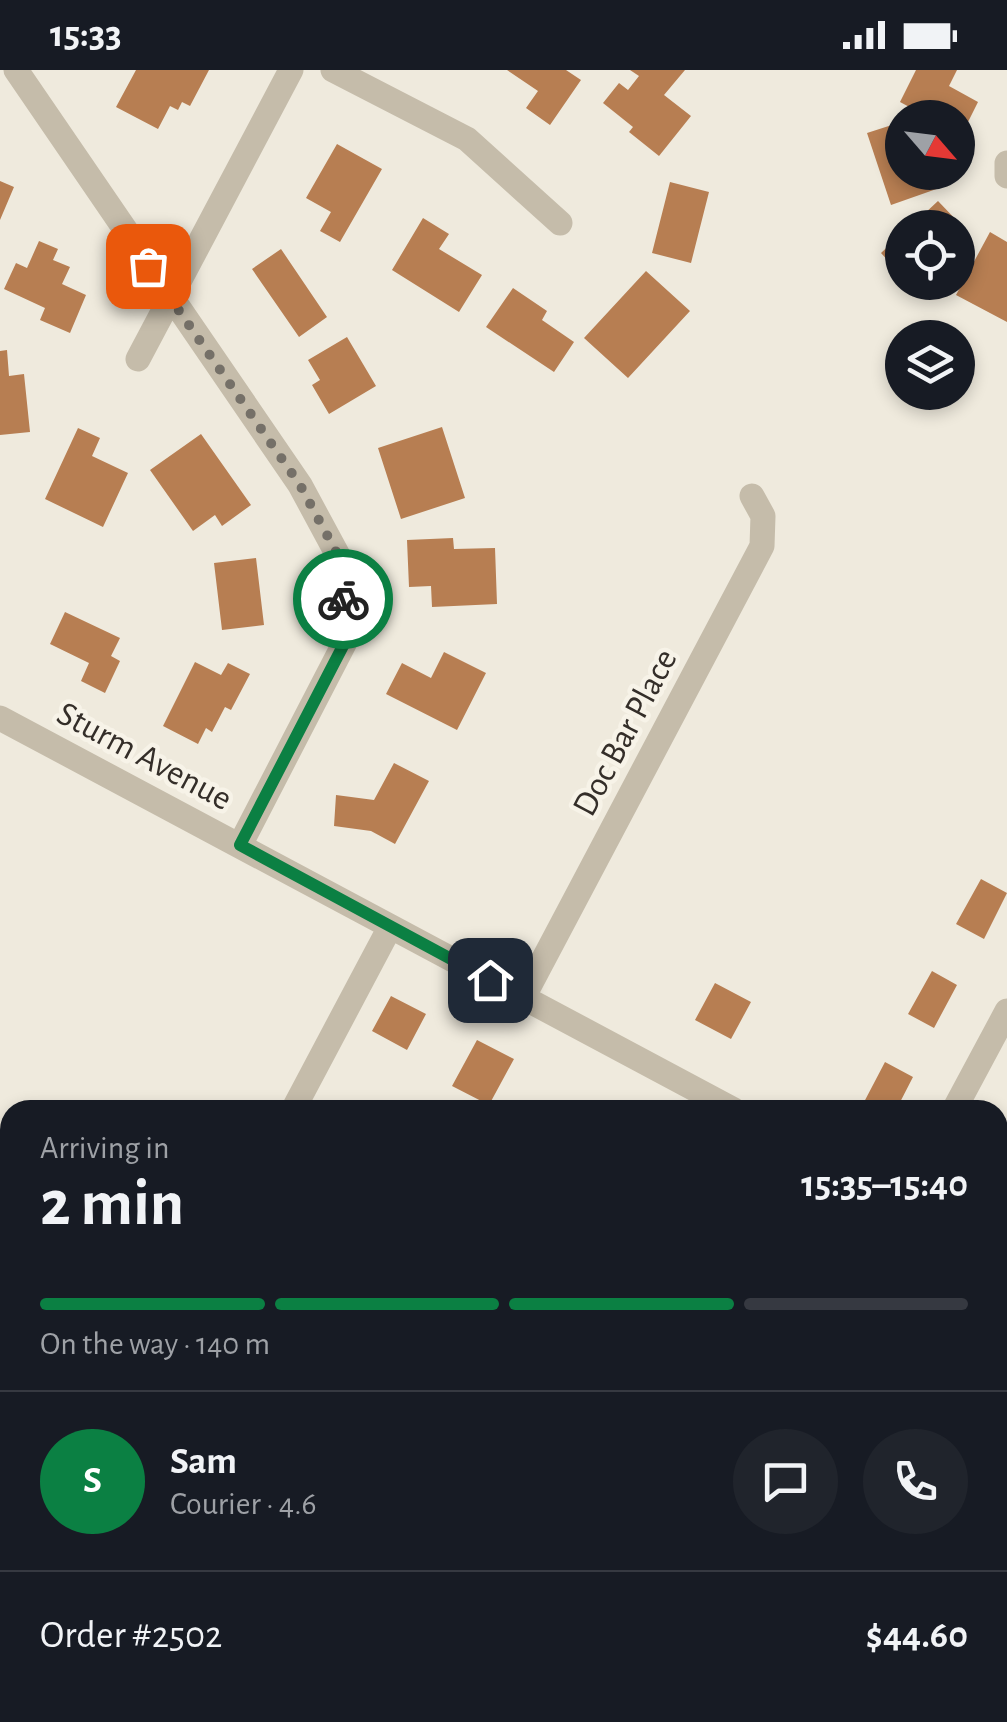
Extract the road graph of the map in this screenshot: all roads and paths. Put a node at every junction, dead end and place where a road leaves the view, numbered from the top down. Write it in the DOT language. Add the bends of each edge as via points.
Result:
graph roads {
  1 [pos="16,70"];
  2 [pos="291,70"];
  3 [pos="333,70"];
  4 [pos="1007,164"];
  5 [pos="1007,176"];
  6 [pos="560,222"];
  7 [pos="169,296"];
  8 [pos="138,359"];
  9 [pos="752,496"];
  10 [pos="0,718"];
  11 [pos="240,845"];
  12 [pos="390,927"];
  13 [pos="523,998"];
  14 [pos="1007,1011"];
  15 [pos="298,1100"];
  16 [pos="715,1100"];
  17 [pos="959,1100"];
  1 -- 7 [label="street"];
  2 -- 7 [label="street"];
  3 -- 6 [label="street" via="467,139"];
  4 -- 5 [label="street"];
  7 -- 8 [label="street"];
  7 -- 11 [label="street" via="300,485 341,561 345,642"];
  9 -- 13 [label="street, Doc Bar Place" via="764,516 762,546"];
  10 -- 11 [label="street, Sturm Avenue"];
  11 -- 12 [label="street, Sturm Avenue"];
  12 -- 13 [label="street, Sturm Avenue"];
  12 -- 15 [label="street"];
  13 -- 16 [label="street, Sturm Avenue"];
  14 -- 17 [label="street"];
}
